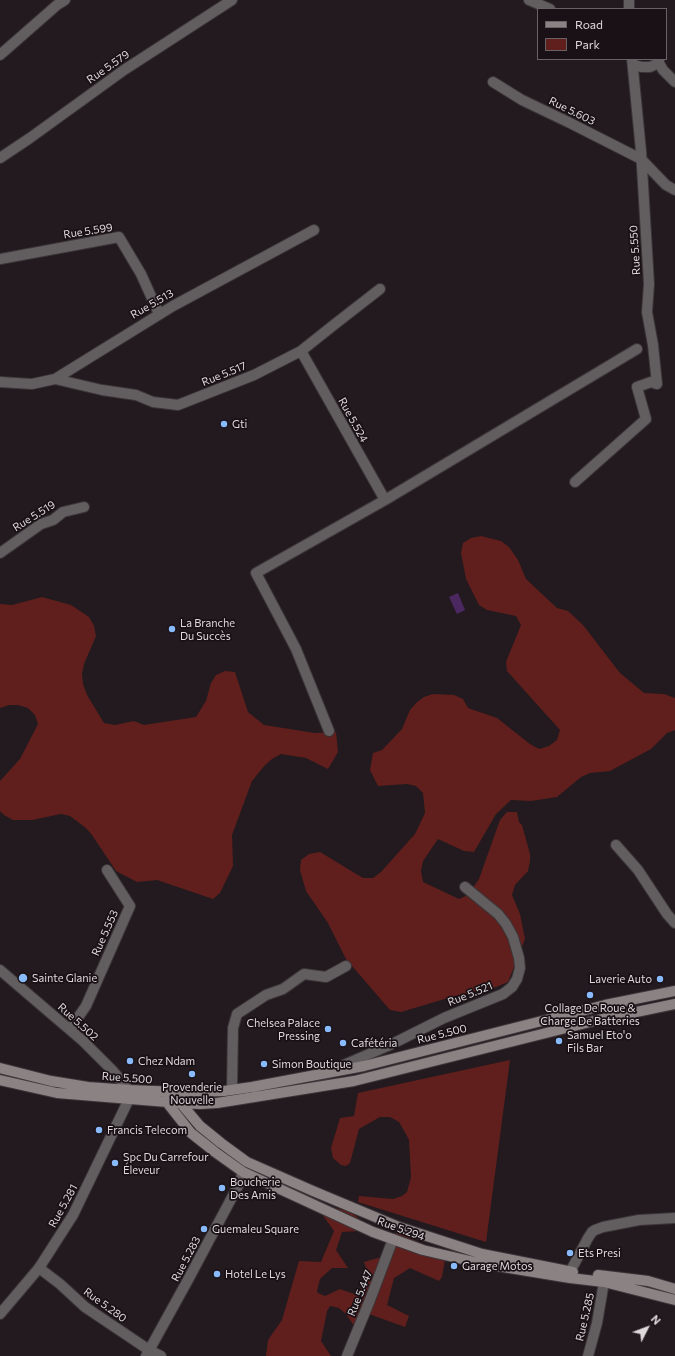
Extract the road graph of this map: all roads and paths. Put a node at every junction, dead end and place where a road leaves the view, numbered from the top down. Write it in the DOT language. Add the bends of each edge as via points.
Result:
graph roads {
  1 [pos="65,0"];
  2 [pos="232,0"];
  3 [pos="529,0"];
  4 [pos="548,8"];
  5 [pos="0,55"];
  6 [pos="659,61"];
  7 [pos="632,62"];
  8 [pos="493,82"];
  9 [pos="675,82"];
  10 [pos="0,158"];
  11 [pos="641,159"];
  12 [pos="675,190"];
  13 [pos="314,230"];
  14 [pos="0,259"];
  15 [pos="380,290"];
  16 [pos="159,314"];
  17 [pos="637,349"];
  18 [pos="301,351"];
  19 [pos="55,379"];
  20 [pos="0,382"];
  21 [pos="575,482"];
  22 [pos="385,500"];
  23 [pos="84,507"];
  24 [pos="0,553"];
  25 [pos="329,731"];
  26 [pos="616,845"];
  27 [pos="107,870"];
  28 [pos="464,887"];
  29 [pos="675,923"];
  30 [pos="346,966"];
  31 [pos="0,970"];
  32 [pos="675,991"];
  33 [pos="675,1004"];
  34 [pos="70,1029"];
  35 [pos="0,1068"];
  36 [pos="323,1074"];
  37 [pos="0,1080"];
  38 [pos="232,1090"];
  39 [pos="160,1092"];
  40 [pos="173,1092"];
  41 [pos="129,1095"];
  42 [pos="167,1102"];
  43 [pos="180,1103"];
  44 [pos="243,1172"];
  45 [pos="675,1218"];
  46 [pos="393,1239"];
  47 [pos="39,1268"];
  48 [pos="570,1272"];
  49 [pos="604,1282"];
  50 [pos="675,1289"];
  51 [pos="675,1300"];
  52 [pos="0,1314"];
  53 [pos="148,1353"];
  54 [pos="161,1356"];
  55 [pos="347,1356"];
  56 [pos="588,1356"];
  1 -- 5 [label="street"];
  2 -- 10 [label="street, Rue 5.579" via="124,70"];
  3 -- 4 [label="street"];
  6 -- 7 [label="street" via="650,67 642,68"];
  6 -- 9 [label="street" via="663,70"];
  7 -- 11 [label="street, Rue 5.550"];
  8 -- 11 [label="street, Rue 5.603" via="522,100"];
  11 -- 12 [label="street, Rue 5.603" via="666,185"];
  11 -- 21 [label="street, Rue 5.550" via="649,284 647,312 657,384 651,382 637,387 646,419"];
  13 -- 16 [label="street, Rue 5.513"];
  14 -- 16 [label="street, Rue 5.599" via="119,237 141,274"];
  15 -- 18 [label="street, Rue 5.517"];
  16 -- 19 [label="street, Rue 5.513"];
  17 -- 22 [label="street"];
  18 -- 19 [label="street, Rue 5.517" via="254,375 178,405 153,402 136,395"];
  18 -- 22 [label="street, Rue 5.524"];
  19 -- 20 [label="street, Rue 5.513" via="32,384"];
  22 -- 25 [label="street" via="256,573 296,649"];
  23 -- 24 [label="street, Rue 5.519" via="63,512 53,520 41,524"];
  26 -- 29 [label="street" via="638,870"];
  27 -- 34 [label="street, Rue 5.553" via="130,906 86,1006"];
  28 -- 36 [label="street, Rue 5.521" via="498,914 513,936 520,968 518,979 512,987 503,994 444,1018"];
  30 -- 38 [label="street" via="326,977 304,974 283,989 266,995 237,1014 233,1028"];
  31 -- 34 [label="street, Rue 5.502"];
  32 -- 36 [label="main road, Rue 5.500"];
  33 -- 43 [label="main road, Rue 5.500" via="598,1020 354,1080 216,1103"];
  34 -- 41 [label="street, Rue 5.502" via="112,1070"];
  35 -- 41 [label="main road, Rue 5.500"];
  36 -- 38 [label="main road, Rue 5.500"];
  37 -- 41 [label="main road, Rue 5.500" via="57,1093"];
  38 -- 40 [label="main road, Rue 5.500"];
  39 -- 40 [label="main road, Rue 5.500"];
  39 -- 41 [label="main road, Rue 5.500"];
  39 -- 42 [label="main road, Rue 5.294"];
  40 -- 43 [label="main road, Rue 5.294"];
  41 -- 42 [label="main road, Rue 5.500"];
  41 -- 47 [label="street, Rue 5.281" via="73,1215"];
  42 -- 43 [label="main road, Rue 5.500"];
  42 -- 44 [label="main road, Rue 5.294" via="191,1133"];
  43 -- 48 [label="main road, Rue 5.294" via="200,1126 247,1162 313,1191 399,1227 475,1252"];
  44 -- 46 [label="main road, Rue 5.294" via="352,1223"];
  44 -- 53 [label="street, Rue 5.283" via="228,1206"];
  45 -- 48 [label="street" via="639,1220 595,1230"];
  46 -- 49 [label="main road, Rue 5.294" via="479,1264"];
  46 -- 55 [label="street, Rue 5.447"];
  47 -- 52 [label="street, Rue 5.281"];
  47 -- 53 [label="street, Rue 5.280" via="85,1307"];
  48 -- 50 [label="main road, Rue 5.294" via="648,1281"];
  49 -- 51 [label="main road, Rue 5.294"];
  49 -- 56 [label="street, Rue 5.285"];
  53 -- 54 [label="street, Rue 5.280"];
}
